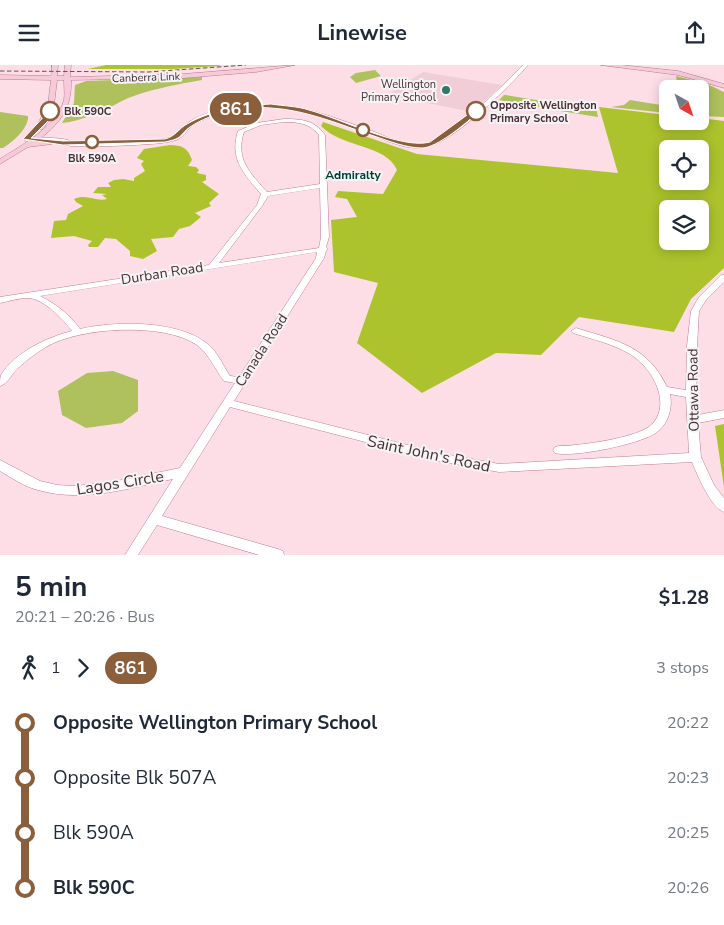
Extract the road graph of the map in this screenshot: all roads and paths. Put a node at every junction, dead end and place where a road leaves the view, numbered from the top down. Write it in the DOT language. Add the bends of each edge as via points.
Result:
graph roads {
  1 [pos="278,65"];
  2 [pos="292,65"];
  3 [pos="528,65"];
  4 [pos="604,65"];
  5 [pos="624,65"];
  6 [pos="50,67"];
  7 [pos="67,73"];
  8 [pos="18,75"];
  9 [pos="0,76"];
  10 [pos="54,77"];
  11 [pos="26,78"];
  12 [pos="91,79"];
  13 [pos="724,85"];
  14 [pos="54,88"];
  15 [pos="67,88"];
  16 [pos="67,100"];
  17 [pos="53,102"];
  18 [pos="27,142"];
  19 [pos="49,142"];
  20 [pos="133,142"];
  21 [pos="63,143"];
  22 [pos="0,157"];
  23 [pos="0,162"];
  24 [pos="323,186"];
  25 [pos="265,194"];
  26 [pos="324,249"];
  27 [pos="213,265"];
  28 [pos="724,277"];
  29 [pos="29,295"];
  30 [pos="0,300"];
  31 [pos="76,330"];
  32 [pos="576,331"];
  33 [pos="241,380"];
  34 [pos="0,383"];
  35 [pos="664,390"];
  36 [pos="691,394"];
  37 [pos="228,403"];
  38 [pos="724,414"];
  39 [pos="693,420"];
  40 [pos="601,445"];
  41 [pos="559,450"];
  42 [pos="695,457"];
  43 [pos="598,462"];
  44 [pos="0,464"];
  45 [pos="185,472"];
  46 [pos="724,507"];
  47 [pos="154,519"];
  48 [pos="131,555"];
  49 [pos="278,555"];
  1 -- 7 [label="main road, Canberra Link" via="197,73 77,76"];
  2 -- 12 [label="main road, Canberra Link" via="198,76"];
  3 -- 20 [label="street" via="470,119 434,145 401,145 303,112 266,107 212,117 190,127 175,140"];
  4 -- 13 [label="main road" via="678,73"];
  5 -- 13 [label="main road" via="683,73"];
  6 -- 8 [label="main road"];
  6 -- 10 [label="main road"];
  7 -- 10 [label="main road, Canberra Link"];
  7 -- 12 [label="main road, Canberra Link"];
  7 -- 15 [label="main road"];
  8 -- 9 [label="main road, Canberra Link"];
  8 -- 10 [label="main road, Canberra Link"];
  9 -- 11 [label="main road, Canberra Link"];
  10 -- 11 [label="main road, Canberra Link"];
  10 -- 14 [label="main road"];
  11 -- 14 [label="main road" via="46,82"];
  12 -- 15 [label="main road"];
  14 -- 17 [label="main road"];
  15 -- 16 [label="main road"];
  16 -- 17 [label="main road" via="59,98"];
  16 -- 18 [label="main road" via="58,117"];
  17 -- 18 [label="main road" via="48,117"];
  18 -- 19 [label="main road"];
  18 -- 19 [label="street"];
  18 -- 22 [label="main road"];
  18 -- 23 [label="main road"];
  19 -- 21 [label="street"];
  20 -- 21 [label="street"];
  24 -- 25 [label="street"];
  24 -- 25 [label="street" via="322,135 316,127 300,121 260,123 241,131 237,144 242,169"];
  24 -- 26 [label="street"];
  25 -- 27 [label="street"];
  26 -- 27 [label="street, Durban Road"];
  26 -- 33 [label="street, Canada Road"];
  27 -- 29 [label="street, Durban Road"];
  28 -- 36 [label="street, Ottawa Road" via="695,311"];
  29 -- 30 [label="street, Durban Road"];
  29 -- 31 [label="street" via="49,304"];
  31 -- 33 [label="street" via="122,326 176,333 194,339 209,350 227,379"];
  31 -- 34 [label="street" via="29,355"];
  32 -- 35 [label="street" via="634,353 655,372"];
  33 -- 37 [label="street, Canada Road"];
  35 -- 36 [label="street"];
  35 -- 40 [label="street" via="666,413 654,429"];
  36 -- 39 [label="street, Ottawa Road"];
  37 -- 43 [label="street, Saint John's Road" via="469,464 499,468"];
  37 -- 45 [label="street, Canada Road"];
  38 -- 39 [label="street"];
  39 -- 42 [label="street, Ottawa Road"];
  40 -- 41 [label="street"];
  40 -- 43 [label="street" via="602,455"];
  42 -- 43 [label="street, Saint John's Road"];
  42 -- 46 [label="street, Ottawa Road" via="710,488"];
  44 -- 45 [label="street, Lagos Circle" via="38,485 66,490 94,489"];
  45 -- 47 [label="street, Canada Road"];
  47 -- 48 [label="street, Canada Road"];
  47 -- 49 [label="street"];
}
